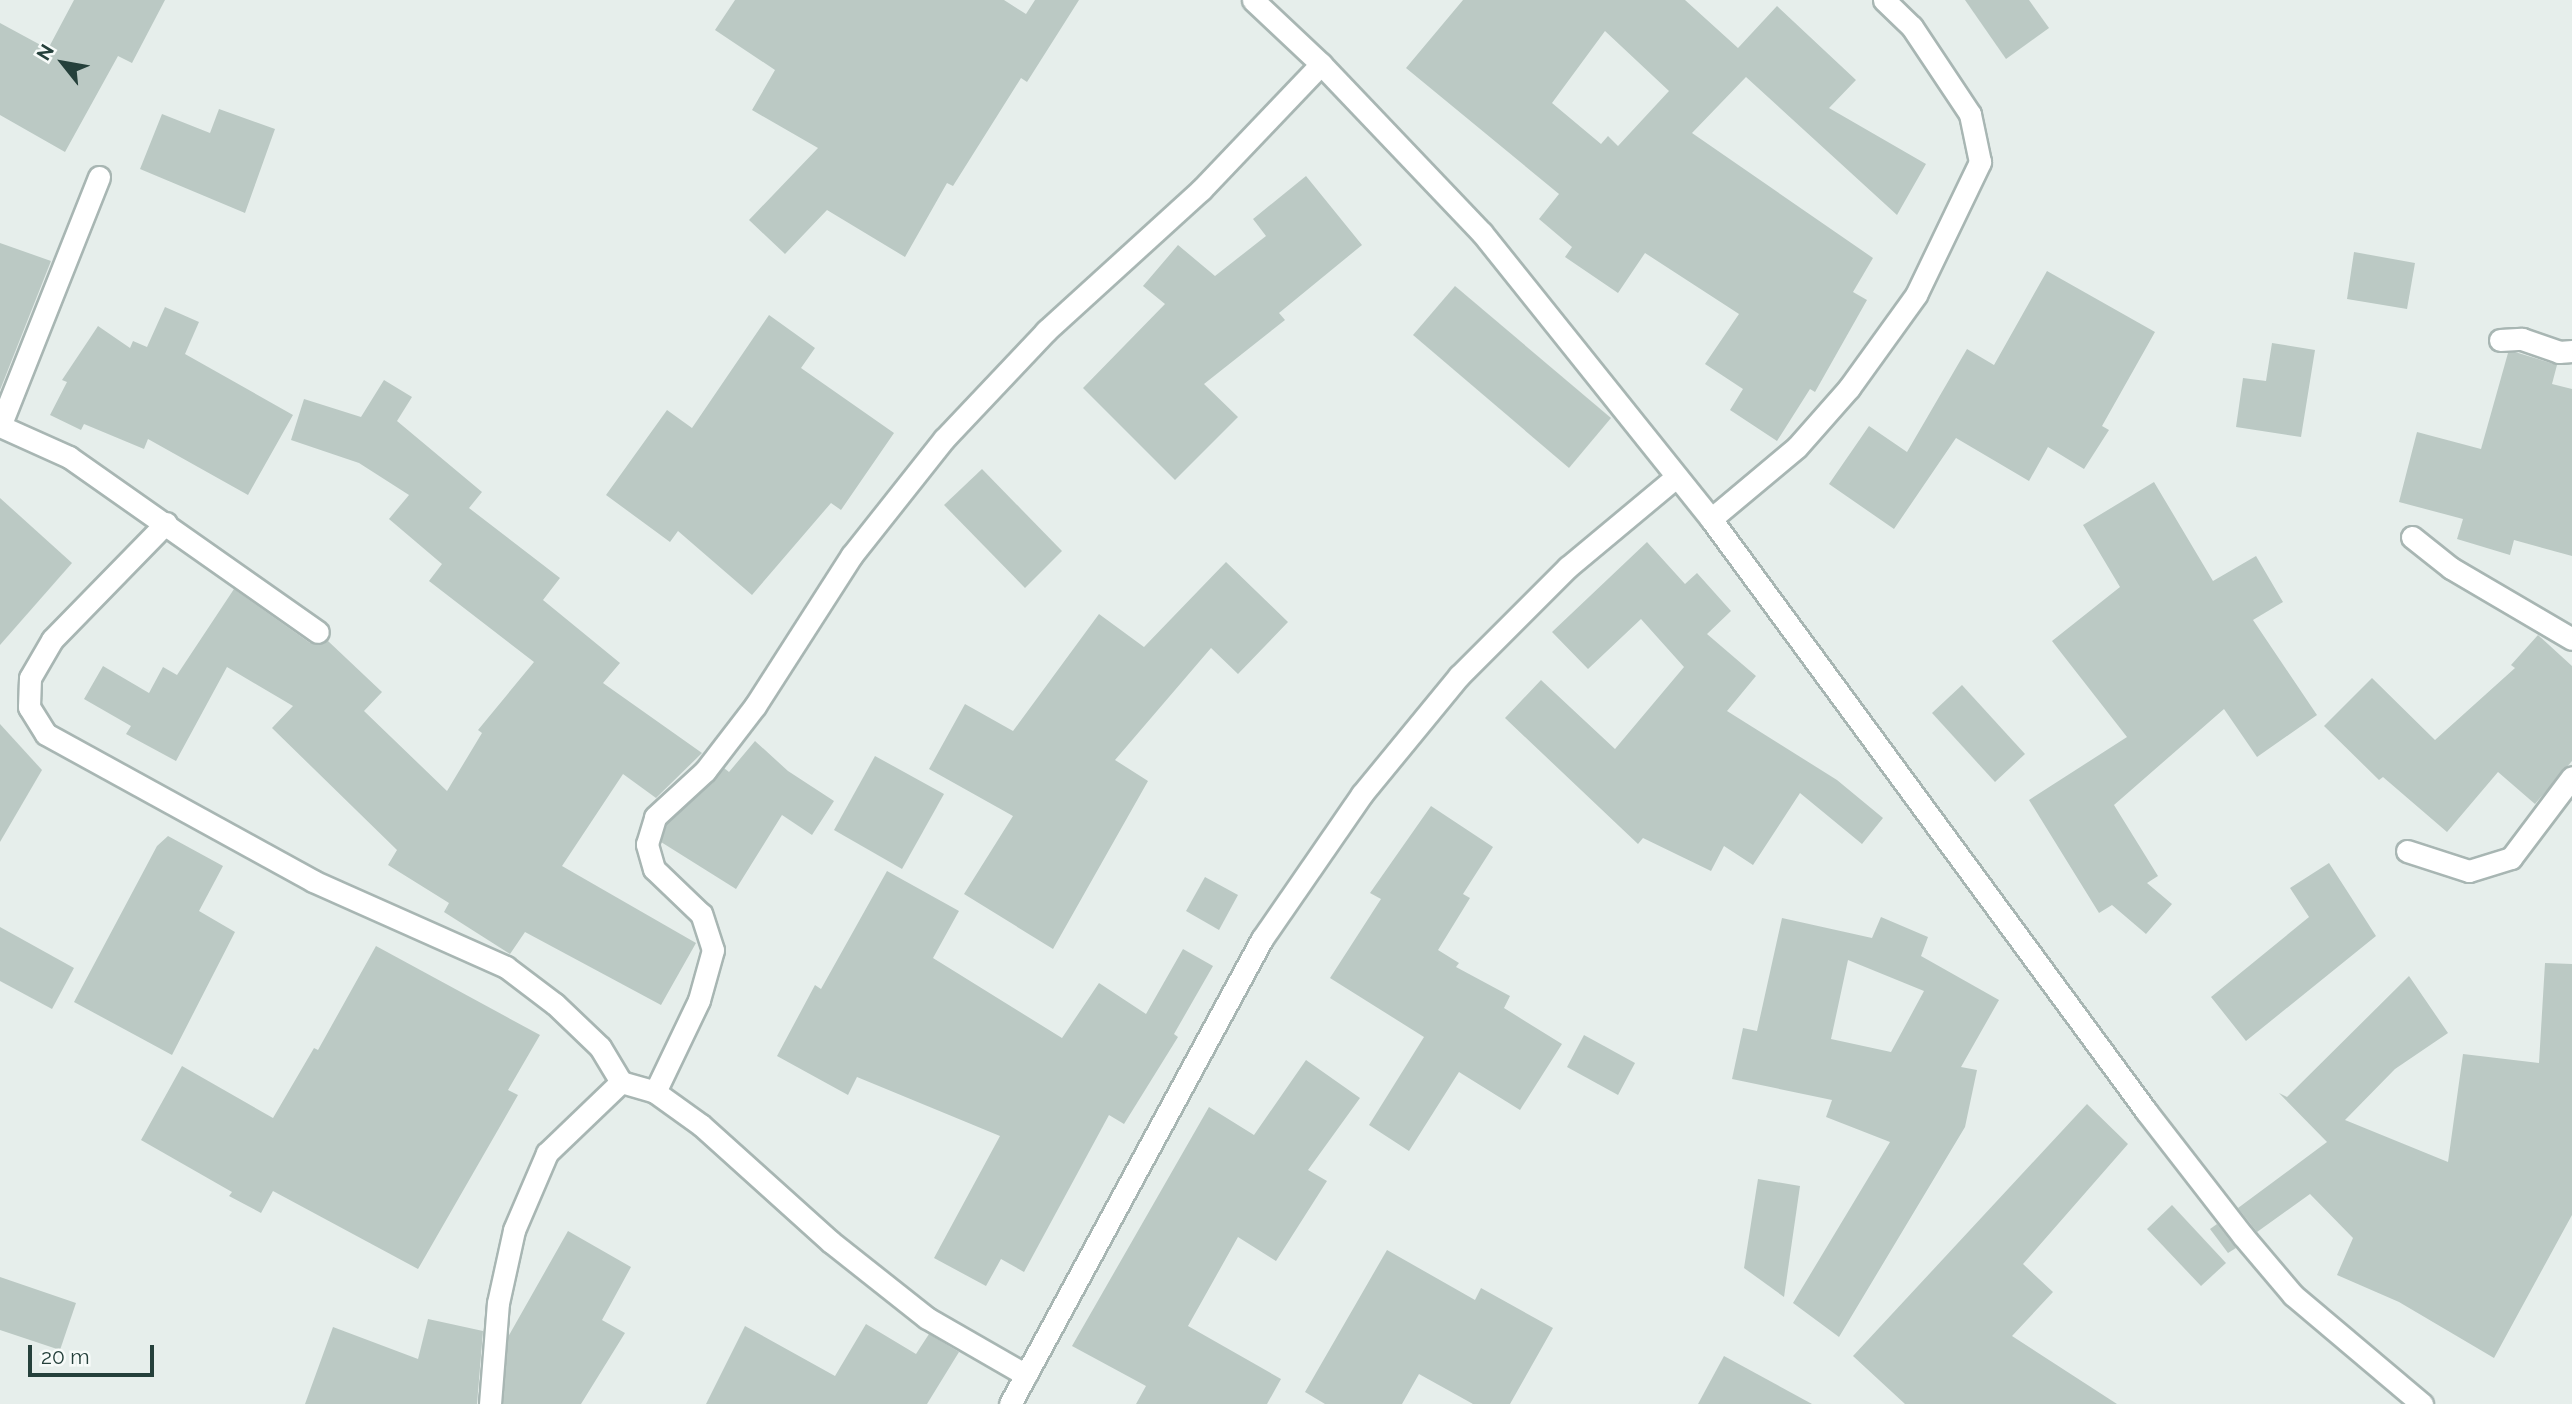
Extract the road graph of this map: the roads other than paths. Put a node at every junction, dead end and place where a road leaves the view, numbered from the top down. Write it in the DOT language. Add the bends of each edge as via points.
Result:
graph roads {
  1 [pos="1253,0"];
  2 [pos="1884,0"];
  3 [pos="1321,64"];
  4 [pos="99,177"];
  5 [pos="2500,340"];
  6 [pos="2572,351"];
  7 [pos="0,426"];
  8 [pos="1676,477"];
  9 [pos="1711,519"];
  10 [pos="166,523"];
  11 [pos="2412,537"];
  12 [pos="318,632"];
  13 [pos="2572,639"];
  14 [pos="2572,777"];
  15 [pos="2407,851"];
  16 [pos="621,1082"];
  17 [pos="655,1092"];
  18 [pos="1026,1375"];
  19 [pos="490,1404"];
  20 [pos="1010,1404"];
  21 [pos="2422,1404"];
  1 -- 3 [label="street"];
  2 -- 9 [label="street" via="1912,27 1970,114 1980,162 1916,295 1849,388 1797,447"];
  3 -- 8 [label="street" via="1482,233"];
  3 -- 17 [label="street" via="1201,190 1046,331 944,439 852,555 746,717 705,771 656,817 647,844 654,869 701,914 713,950 699,1000"];
  4 -- 7 [label="street"];
  5 -- 6 [label="street" via="2522,339 2559,352"];
  7 -- 10 [label="street" via="69,457"];
  8 -- 9 [label="street"];
  8 -- 18 [label="street" via="1568,567 1459,676 1362,794 1262,939"];
  9 -- 21 [label="street" via="2243,1236 2293,1295"];
  10 -- 12 [label="street"];
  10 -- 16 [label="street" via="52,640 30,678 29,707 46,734 313,881 506,967 555,1004 600,1047"];
  11 -- 13 [label="street" via="2451,568"];
  14 -- 15 [label="street" via="2511,858 2469,871"];
  16 -- 17 [label="street"];
  16 -- 19 [label="street" via="547,1153 514,1230 498,1303"];
  17 -- 18 [label="street" via="701,1125 831,1242 927,1318"];
  18 -- 20 [label="street"];
}
